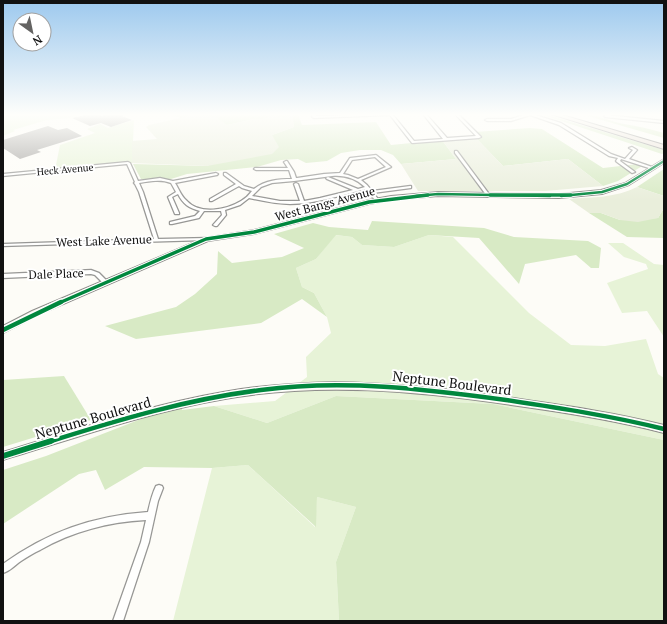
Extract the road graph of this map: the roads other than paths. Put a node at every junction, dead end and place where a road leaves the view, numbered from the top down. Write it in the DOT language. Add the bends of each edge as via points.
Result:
graph roads {
  1 [pos="592,143"];
  2 [pos="651,143"];
  3 [pos="664,147"];
  4 [pos="631,148"];
  5 [pos="456,152"];
  6 [pos="619,159"];
  7 [pos="627,160"];
  8 [pos="664,161"];
  9 [pos="286,162"];
  10 [pos="290,168"];
  11 [pos="653,168"];
  12 [pos="256,169"];
  13 [pos="633,172"];
  14 [pos="216,174"];
  15 [pos="226,174"];
  16 [pos="341,174"];
  17 [pos="3,175"];
  18 [pos="328,178"];
  19 [pos="358,180"];
  20 [pos="173,182"];
  21 [pos="295,182"];
  22 [pos="136,183"];
  23 [pos="240,184"];
  24 [pos="410,187"];
  25 [pos="255,190"];
  26 [pos="357,190"];
  27 [pos="368,190"];
  28 [pos="179,192"];
  29 [pos="488,195"];
  30 [pos="248,197"];
  31 [pos="211,200"];
  32 [pos="377,200"];
  33 [pos="302,202"];
  34 [pos="223,209"];
  35 [pos="203,210"];
  36 [pos="177,213"];
  37 [pos="172,223"];
  38 [pos="215,225"];
  39 [pos="156,239"];
  40 [pos="206,239"];
  41 [pos="3,245"];
  42 [pos="3,276"];
  43 [pos="105,282"];
  44 [pos="3,330"];
  45 [pos="664,429"];
  46 [pos="3,456"];
  47 [pos="158,488"];
  48 [pos="150,516"];
  49 [pos="3,569"];
  50 [pos="118,621"];
  1 -- 6 [label="street"];
  2 -- 3 [label="highway"];
  4 -- 7 [label="street" via="635,150"];
  5 -- 29 [label="street"];
  6 -- 7 [label="street"];
  6 -- 13 [label="street" via="618,161"];
  7 -- 11 [label="street"];
  8 -- 11 [label="street, West Bangs Avenue"];
  9 -- 10 [label="street"];
  10 -- 12 [label="street"];
  10 -- 21 [label="street"];
  11 -- 29 [label="street, West Bangs Avenue" via="620,188 602,192 559,196"];
  14 -- 20 [label="street"];
  15 -- 23 [label="street"];
  16 -- 19 [label="street"];
  16 -- 19 [label="street" via="354,158 376,156 390,167"];
  16 -- 21 [label="street" via="323,175"];
  17 -- 22 [label="street, Heck Avenue" via="128,163"];
  18 -- 26 [label="street"];
  19 -- 27 [label="street"];
  20 -- 22 [label="street" via="159,179"];
  20 -- 28 [label="street"];
  21 -- 25 [label="street" via="273,181 262,184"];
  21 -- 33 [label="street"];
  22 -- 39 [label="street"];
  23 -- 25 [label="street"];
  23 -- 31 [label="street"];
  24 -- 27 [label="street"];
  25 -- 30 [label="street"];
  26 -- 27 [label="street"];
  26 -- 33 [label="street"];
  27 -- 32 [label="street"];
  28 -- 35 [label="street" via="189,205"];
  28 -- 36 [label="street" via="170,197"];
  29 -- 32 [label="street, West Bangs Avenue" via="433,194"];
  30 -- 33 [label="street"];
  30 -- 34 [label="street"];
  32 -- 40 [label="street, West Bangs Avenue" via="278,227"];
  34 -- 35 [label="street"];
  34 -- 38 [label="street" via="224,215"];
  35 -- 37 [label="street" via="197,217"];
  39 -- 40 [label="street, West Lake Avenue"];
  39 -- 41 [label="street, West Lake Avenue"];
  40 -- 43 [label="street, West Bangs Avenue"];
  42 -- 43 [label="street, Dale Place" via="91,272"];
  43 -- 44 [label="street, West Bangs Avenue"];
  45 -- 46 [label="street, Neptune Boulevard" via="587,412 446,392 384,386 320,385 264,389 191,402"];
  47 -- 48 [label="street"];
  48 -- 49 [label="street" via="111,519 79,528 41,544"];
  48 -- 50 [label="street" via="145,542"];
}
